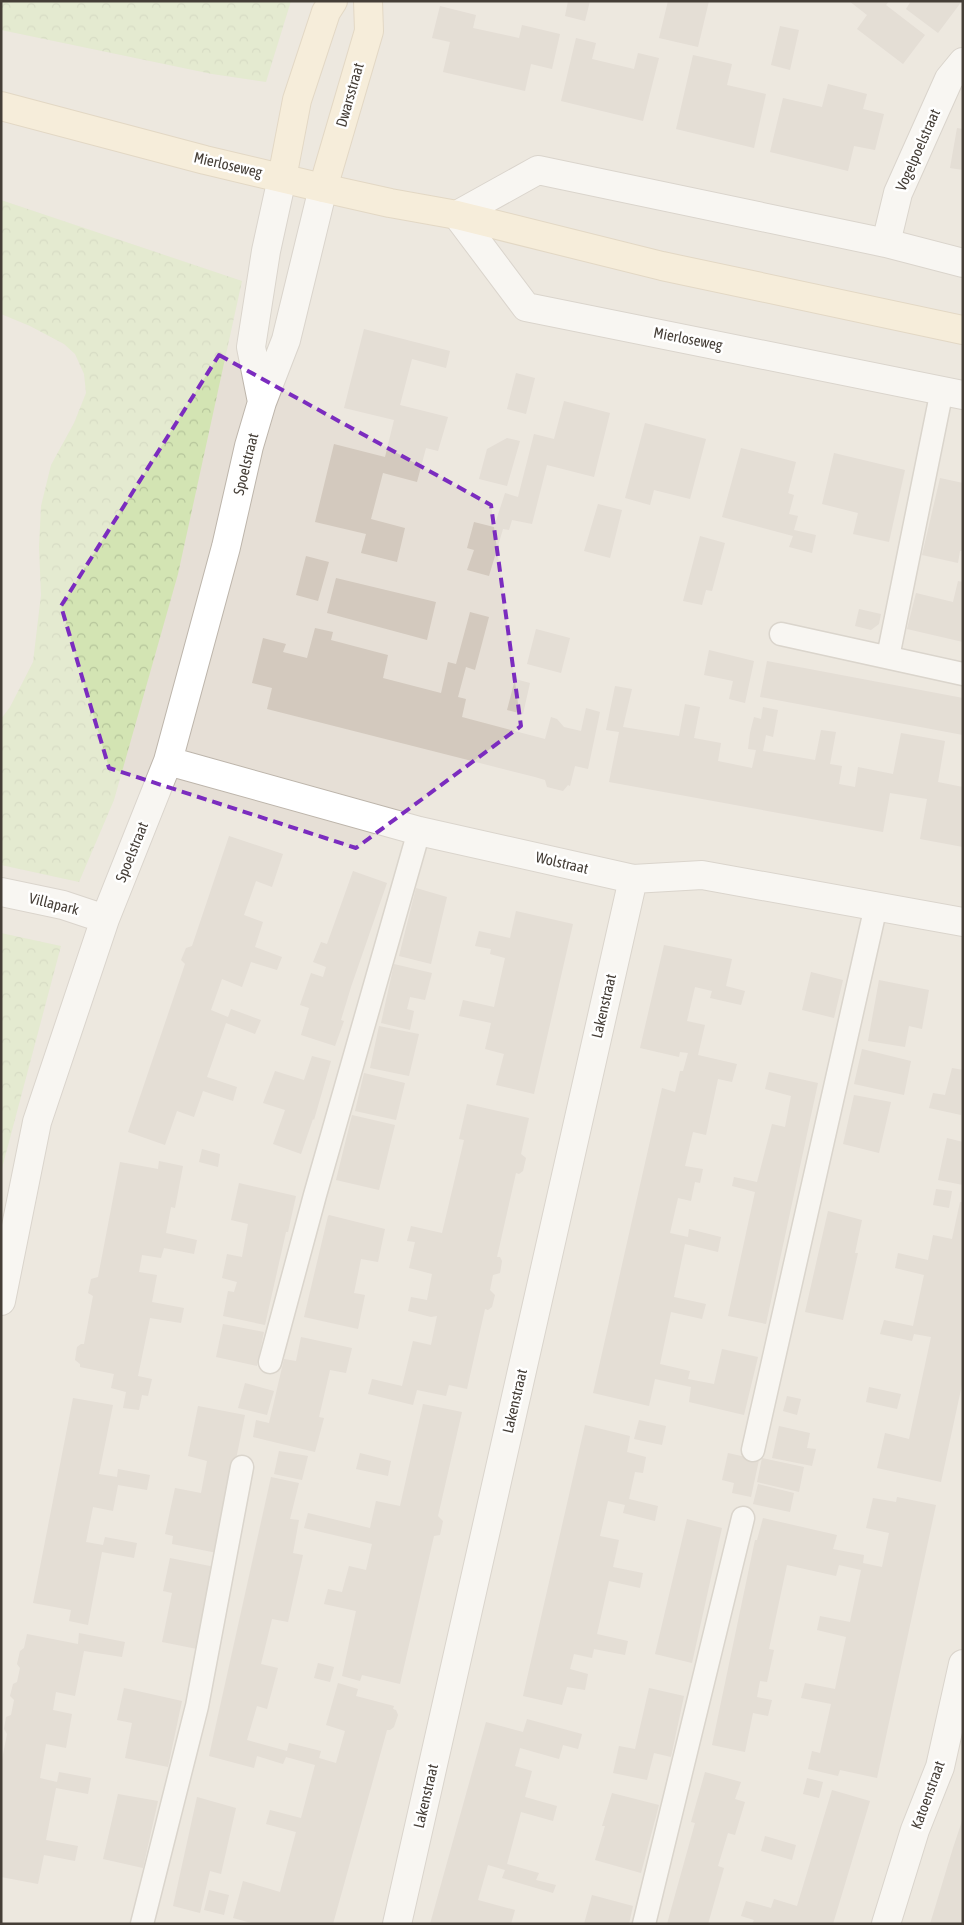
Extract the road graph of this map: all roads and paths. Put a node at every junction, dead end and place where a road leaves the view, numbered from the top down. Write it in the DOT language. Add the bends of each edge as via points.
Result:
graph roads {
  1 [pos="333,1"];
  2 [pos="368,1"];
  3 [pos="963,62"];
  4 [pos="1,106"];
  5 [pos="282,178"];
  6 [pos="323,188"];
  7 [pos="457,215"];
  8 [pos="886,243"];
  9 [pos="963,263"];
  10 [pos="963,330"];
  11 [pos="953,392"];
  12 [pos="262,402"];
  13 [pos="781,634"];
  14 [pos="888,657"];
  15 [pos="963,674"];
  16 [pos="168,761"];
  17 [pos="419,831"];
  18 [pos="633,879"];
  19 [pos="1,892"];
  20 [pos="876,906"];
  21 [pos="105,919"];
  22 [pos="963,922"];
  23 [pos="1,1301"];
  24 [pos="270,1362"];
  25 [pos="753,1450"];
  26 [pos="242,1467"];
  27 [pos="743,1518"];
  28 [pos="963,1664"];
  29 [pos="142,1924"];
  30 [pos="397,1924"];
  31 [pos="644,1924"];
  32 [pos="886,1924"];
  1 -- 5 [label="main road" via="326,12 296,100"];
  2 -- 6 [label="main road, Dwarsstraat" via="368,31"];
  3 -- 8 [label="street, Vogelpoelstraat" via="949,80 898,193"];
  4 -- 5 [label="main road, Mierloseweg"];
  5 -- 6 [label="main road, Mierloseweg"];
  5 -- 12 [label="street, Spoelstraat" via="266,251 251,347"];
  6 -- 7 [label="main road, Mierloseweg"];
  6 -- 12 [label="street, Spoelstraat" via="286,340"];
  7 -- 8 [label="street" via="538,170"];
  7 -- 10 [label="main road, Mierloseweg" via="662,266"];
  7 -- 11 [label="street, Mierloseweg" via="526,308"];
  8 -- 9 [label="street"];
  11 -- 14 [label="lane"];
  12 -- 16 [label="street, Spoelstraat"];
  13 -- 14 [label="lane"];
  14 -- 15 [label="lane"];
  16 -- 17 [label="street, Wolstraat"];
  16 -- 21 [label="street, Spoelstraat"];
  17 -- 18 [label="street, Wolstraat"];
  17 -- 24 [label="lane"];
  18 -- 20 [label="street, Wolstraat" via="702,875"];
  18 -- 30 [label="street, Lakenstraat"];
  19 -- 21 [label="street, Villapark" via="63,904"];
  20 -- 22 [label="street, Wolstraat"];
  20 -- 25 [label="lane"];
  21 -- 23 [label="street, Spoelstraat" via="37,1122"];
  26 -- 29 [label="lane" via="198,1706"];
  27 -- 31 [label="lane"];
  28 -- 32 [label="street, Katoenstraat" via="940,1766 915,1830"];
}
